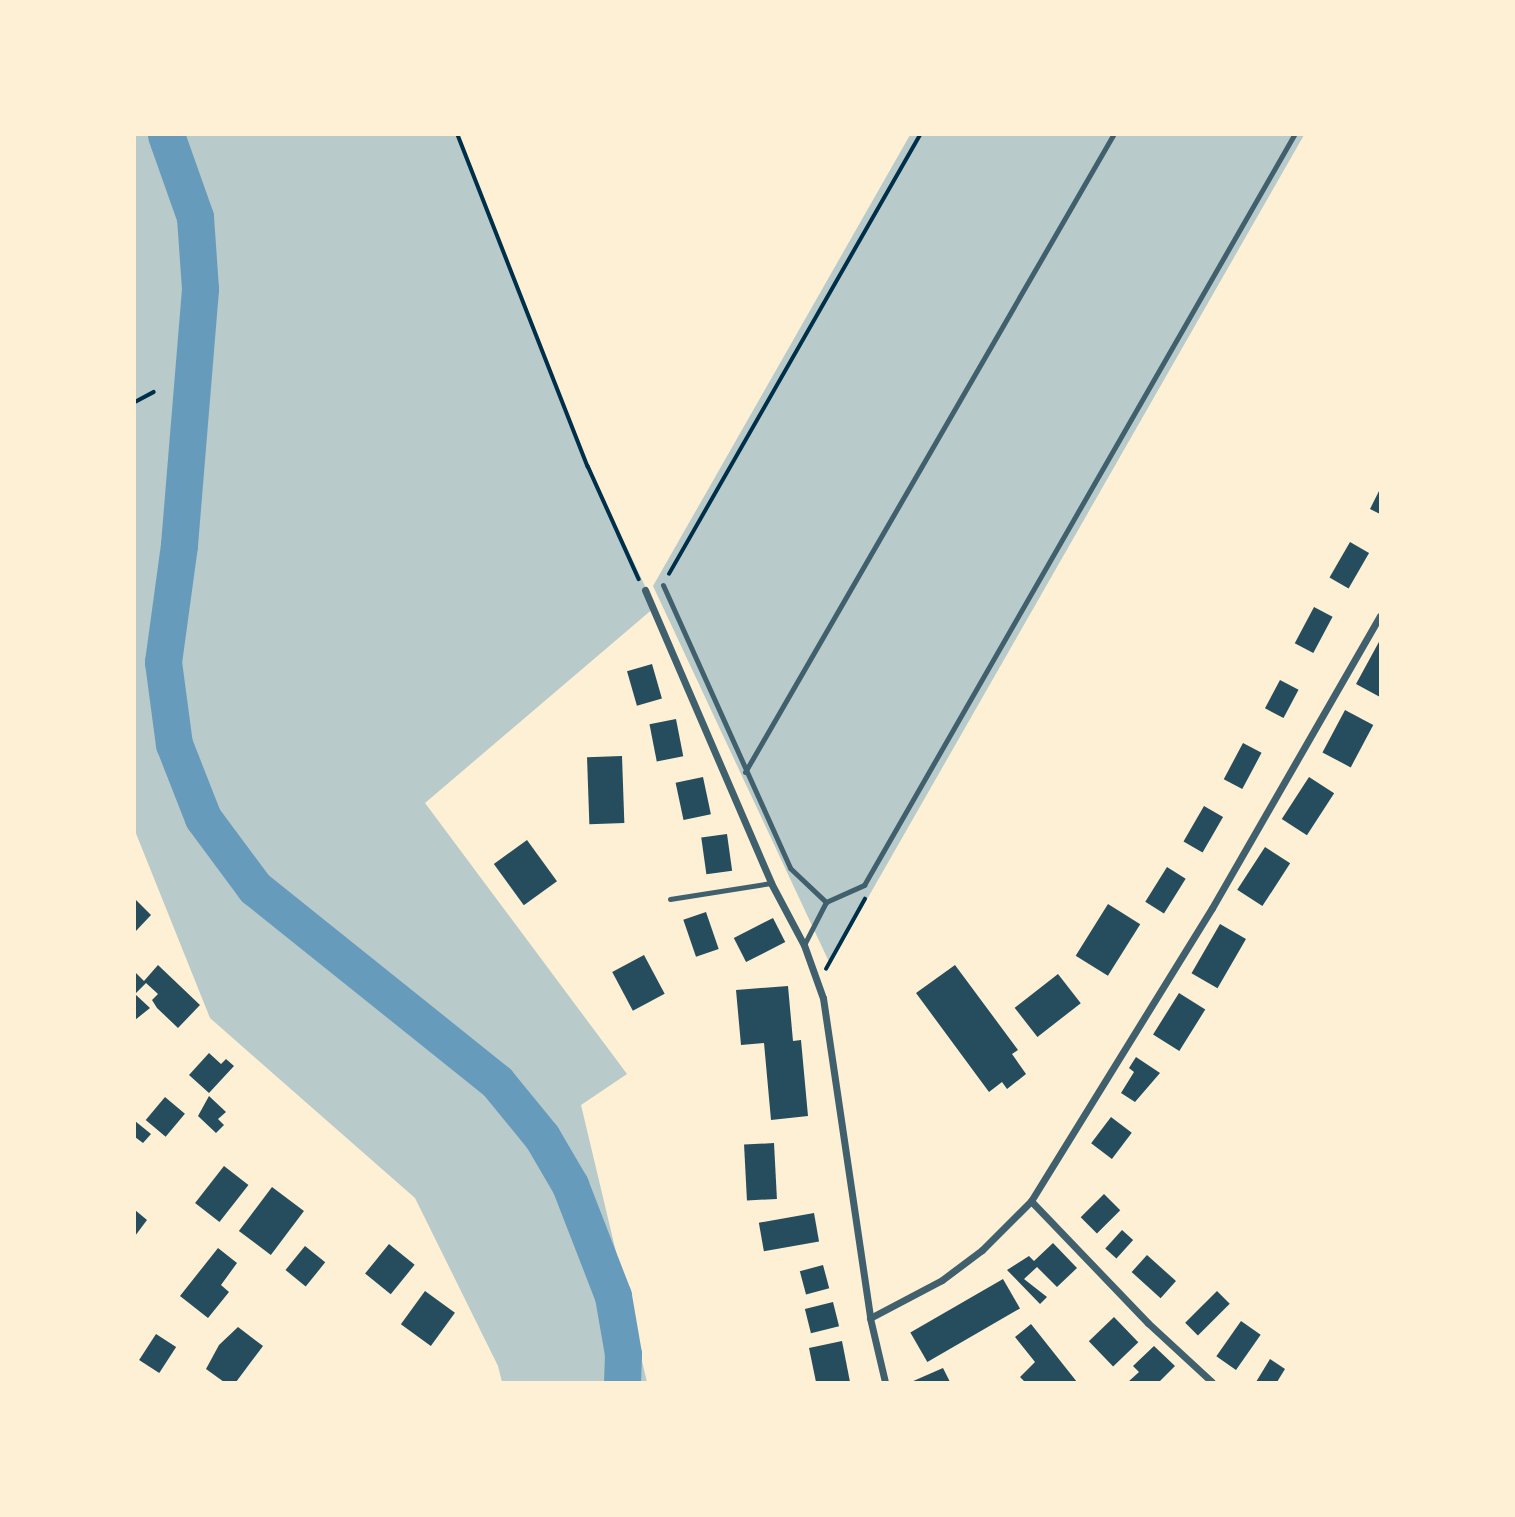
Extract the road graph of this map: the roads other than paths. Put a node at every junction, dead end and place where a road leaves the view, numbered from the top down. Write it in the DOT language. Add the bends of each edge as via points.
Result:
graph roads {
  1 [pos="1113,135"];
  2 [pos="1294,135"];
  3 [pos="663,585"];
  4 [pos="645,590"];
  5 [pos="1380,616"];
  6 [pos="745,772"];
  7 [pos="771,883"];
  8 [pos="670,899"];
  9 [pos="826,902"];
  10 [pos="804,945"];
  11 [pos="1031,1201"];
  12 [pos="870,1318"];
  13 [pos="885,1382"];
  14 [pos="1212,1382"];
  1 -- 6 [label="lane"];
  2 -- 9 [label="lane" via="864,885"];
  3 -- 6 [label="lane"];
  4 -- 7 [label="street"];
  5 -- 11 [label="street" via="1212,908"];
  6 -- 9 [label="lane" via="790,868"];
  7 -- 8 [label="lane"];
  7 -- 10 [label="street"];
  9 -- 10 [label="lane"];
  10 -- 12 [label="street" via="823,999"];
  11 -- 12 [label="street" via="982,1250 942,1280"];
  11 -- 14 [label="street" via="1147,1323"];
  12 -- 13 [label="street"];
}
